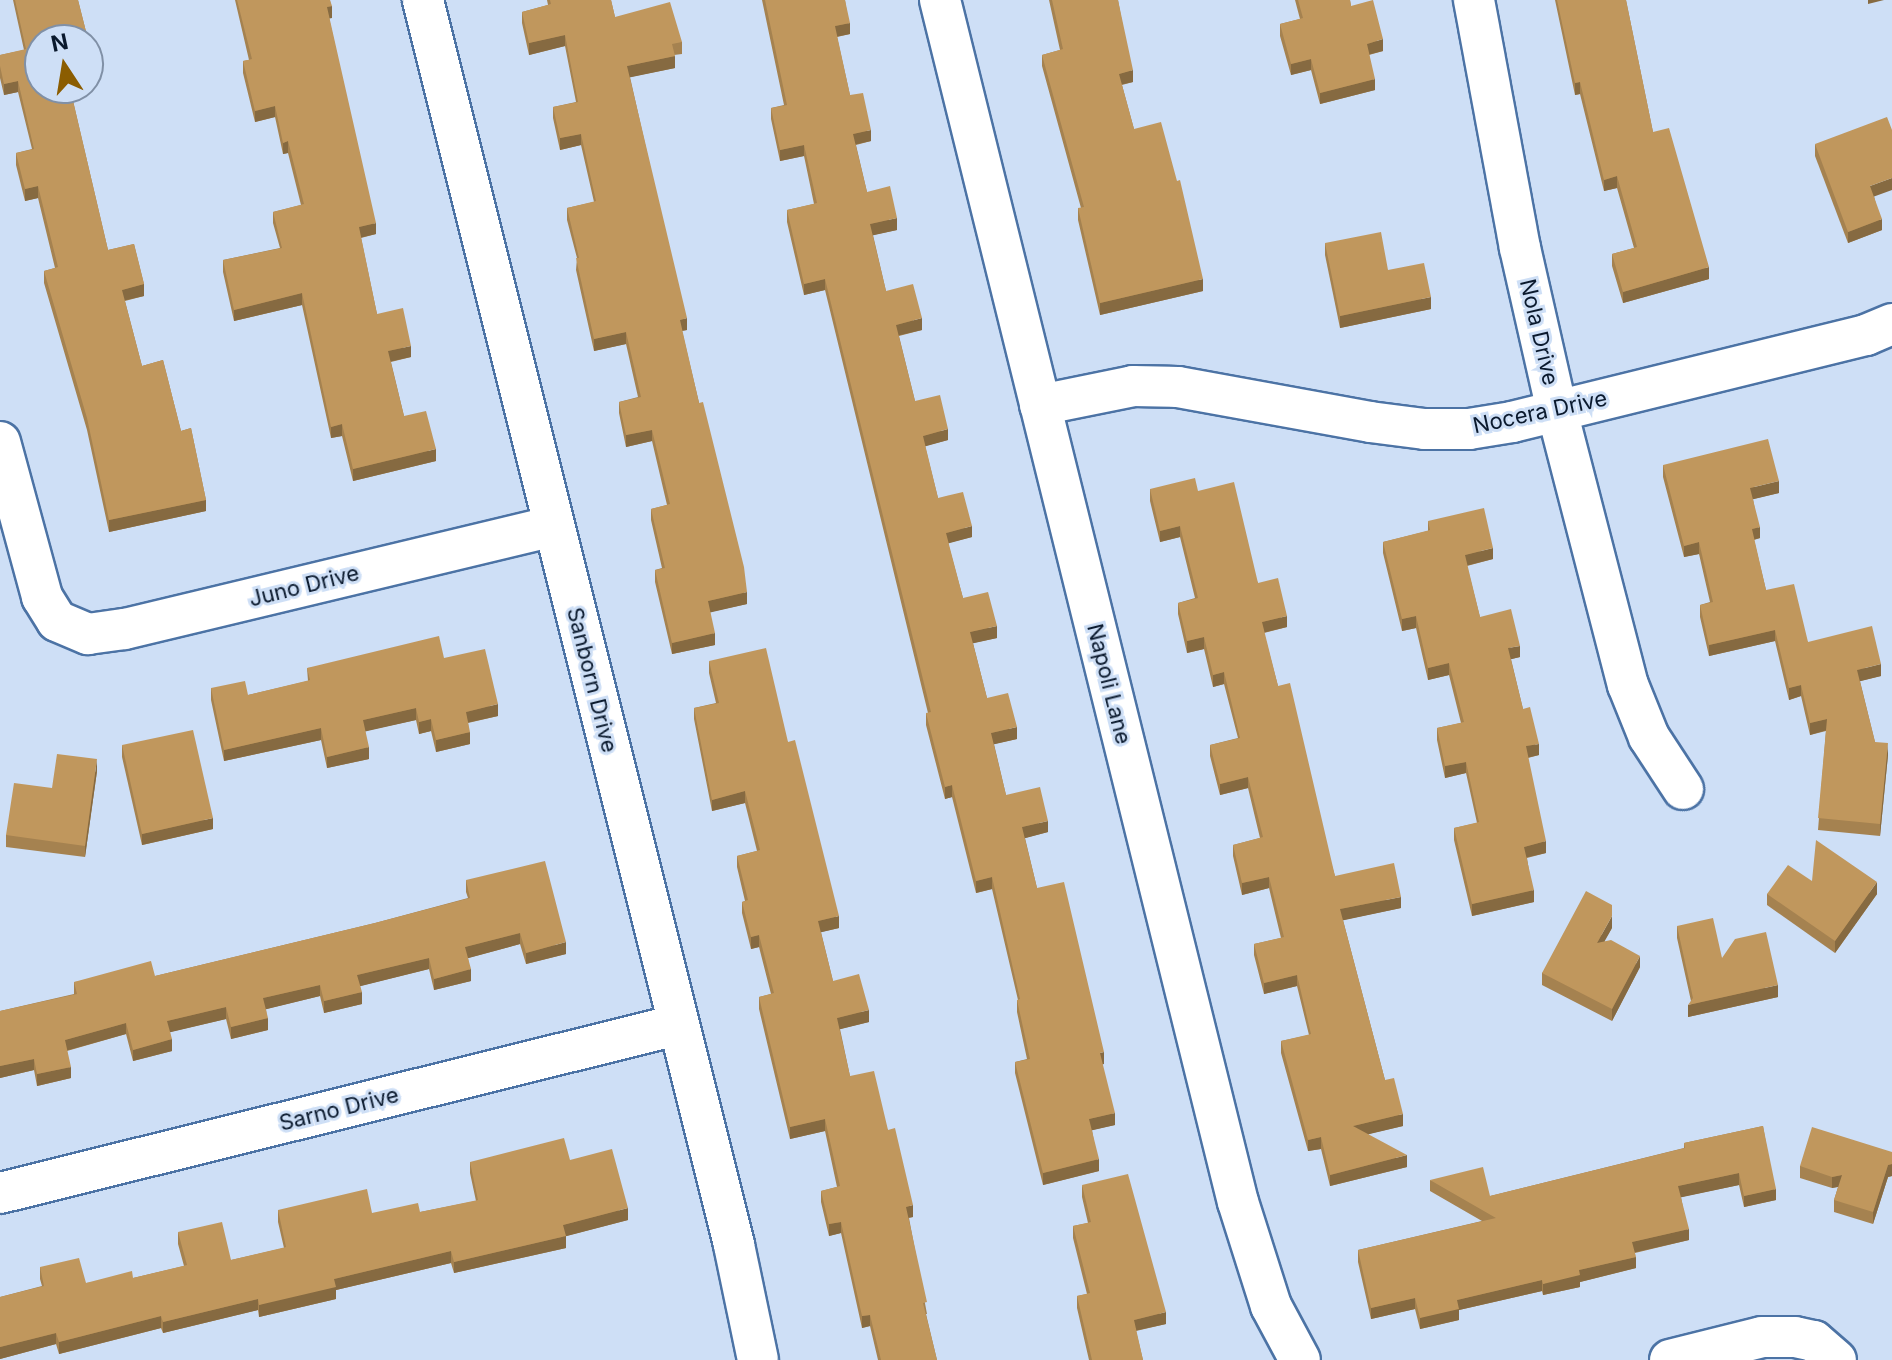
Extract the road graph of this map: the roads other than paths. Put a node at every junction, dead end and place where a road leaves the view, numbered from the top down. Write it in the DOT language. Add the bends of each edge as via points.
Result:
graph roads {
  1 [pos="423,0"];
  2 [pos="940,0"];
  3 [pos="1474,0"];
  4 [pos="1892,324"];
  5 [pos="1040,405"];
  6 [pos="1557,411"];
  7 [pos="0,442"];
  8 [pos="553,526"];
  9 [pos="1683,789"];
  10 [pos="677,1025"];
  11 [pos="0,1193"];
  12 [pos="1825,1350"];
  13 [pos="758,1360"];
  14 [pos="1300,1360"];
  15 [pos="1670,1360"];
  1 -- 8 [label="street, Sanborn Drive"];
  2 -- 5 [label="street, Napoli Lane"];
  3 -- 6 [label="street, Nola Drive" via="1520,248"];
  4 -- 6 [label="street, Nocera Drive" via="1866,335"];
  5 -- 6 [label="street, Nocera Drive" via="1133,386 1178,387 1425,429 1469,429"];
  5 -- 14 [label="street, Napoli Lane" via="1238,1202 1271,1306"];
  6 -- 9 [label="street, Nola Drive" via="1628,685 1649,737"];
  7 -- 8 [label="street, Juno Drive" via="42,597 57,621 88,634"];
  8 -- 10 [label="street, Sanborn Drive"];
  10 -- 11 [label="street, Sarno Drive"];
  10 -- 13 [label="street, Sanborn Drive"];
  12 -- 15 [label="street" via="1762,1337"];
}
